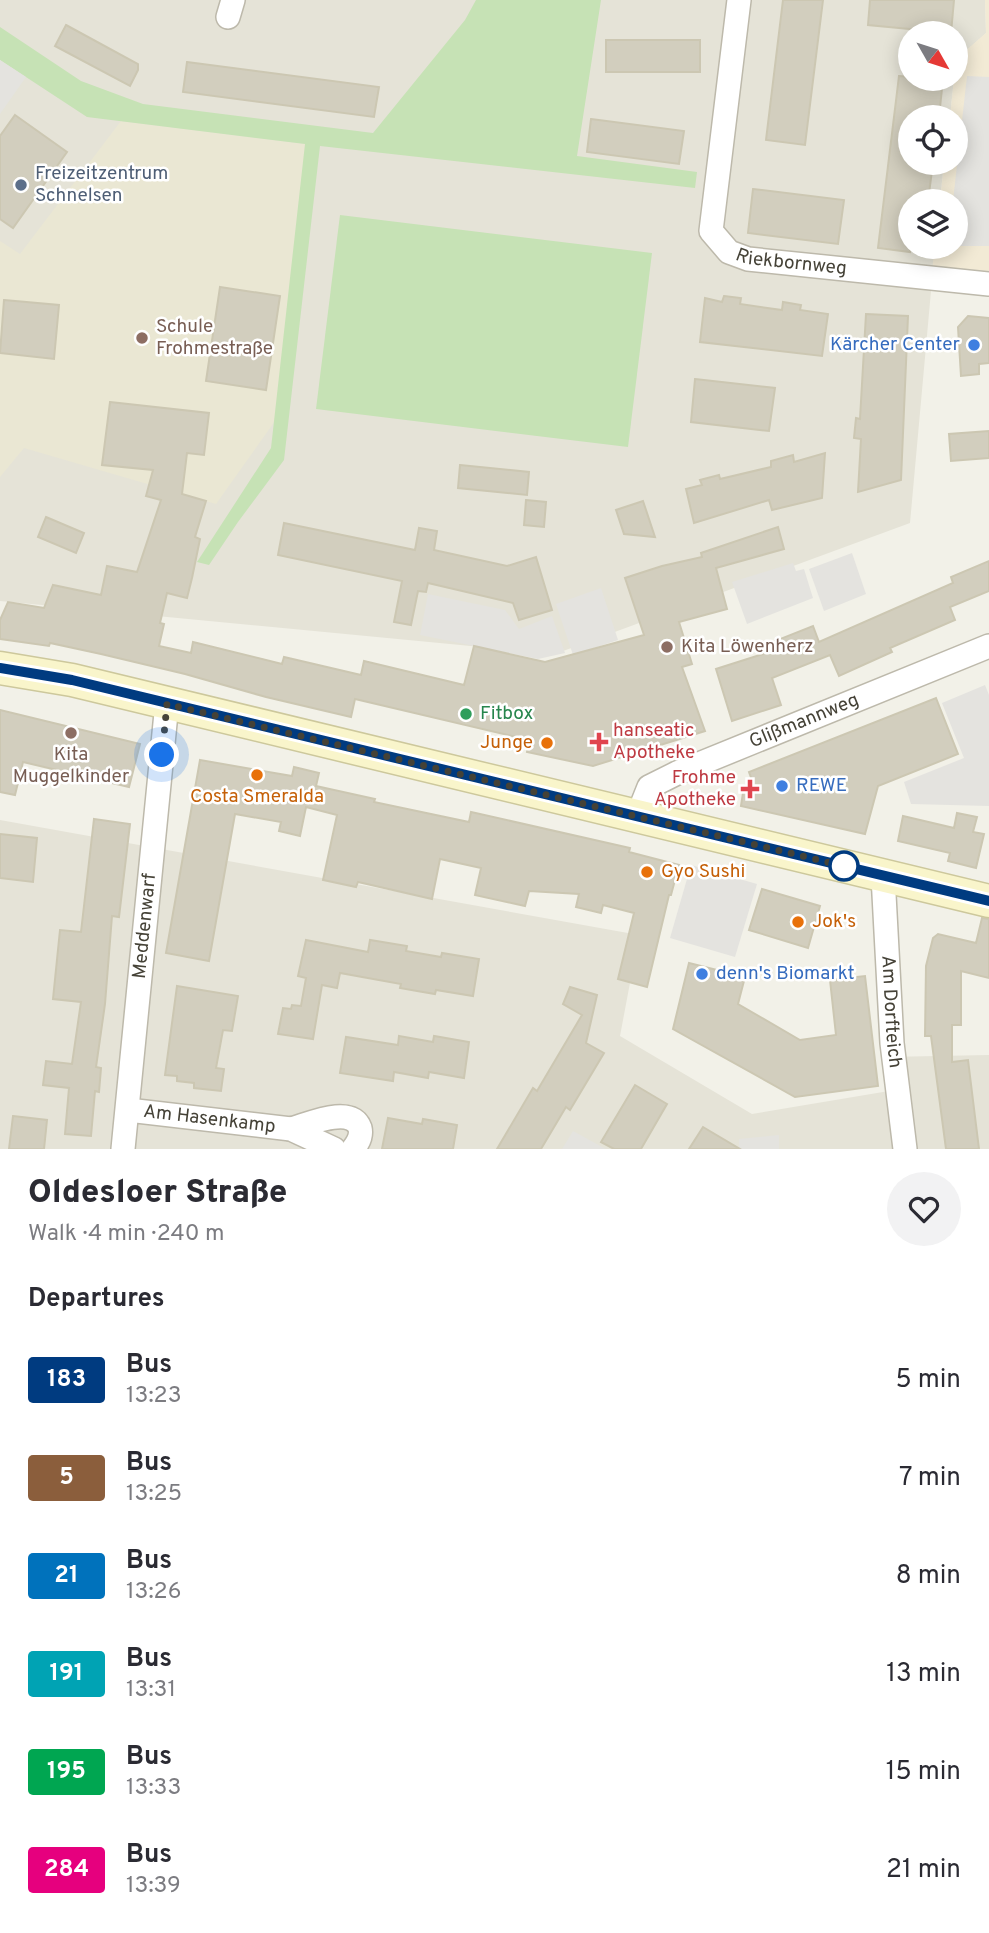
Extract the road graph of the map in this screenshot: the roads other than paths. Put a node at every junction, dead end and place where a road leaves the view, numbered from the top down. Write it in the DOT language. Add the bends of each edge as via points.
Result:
graph roads {
  1 [pos="739,0"];
  2 [pos="989,284"];
  3 [pos="989,646"];
  4 [pos="0,668"];
  5 [pos="167,704"];
  6 [pos="637,817"];
  7 [pos="883,876"];
  8 [pos="989,901"];
  9 [pos="128,1110"];
  10 [pos="291,1129"];
  11 [pos="123,1149"];
  12 [pos="334,1149"];
  13 [pos="353,1149"];
  14 [pos="905,1149"];
  1 -- 2 [label="street, Riekbornweg" via="711,231 729,252 748,259"];
  3 -- 6 [label="street, Glißmannweg" via="677,773 649,787"];
  4 -- 5 [label="street"];
  5 -- 6 [label="street"];
  5 -- 9 [label="street, Meddenwarf"];
  6 -- 7 [label="street"];
  7 -- 8 [label="street"];
  7 -- 14 [label="street, Am Dorfteich" via="892,1043"];
  9 -- 10 [label="street, Am Hasenkamp"];
  9 -- 11 [label="street, Meddenwarf"];
  10 -- 12 [label="street, Am Hasenkamp"];
  10 -- 13 [label="street, Am Hasenkamp" via="329,1117 346,1117 360,1128"];
}
